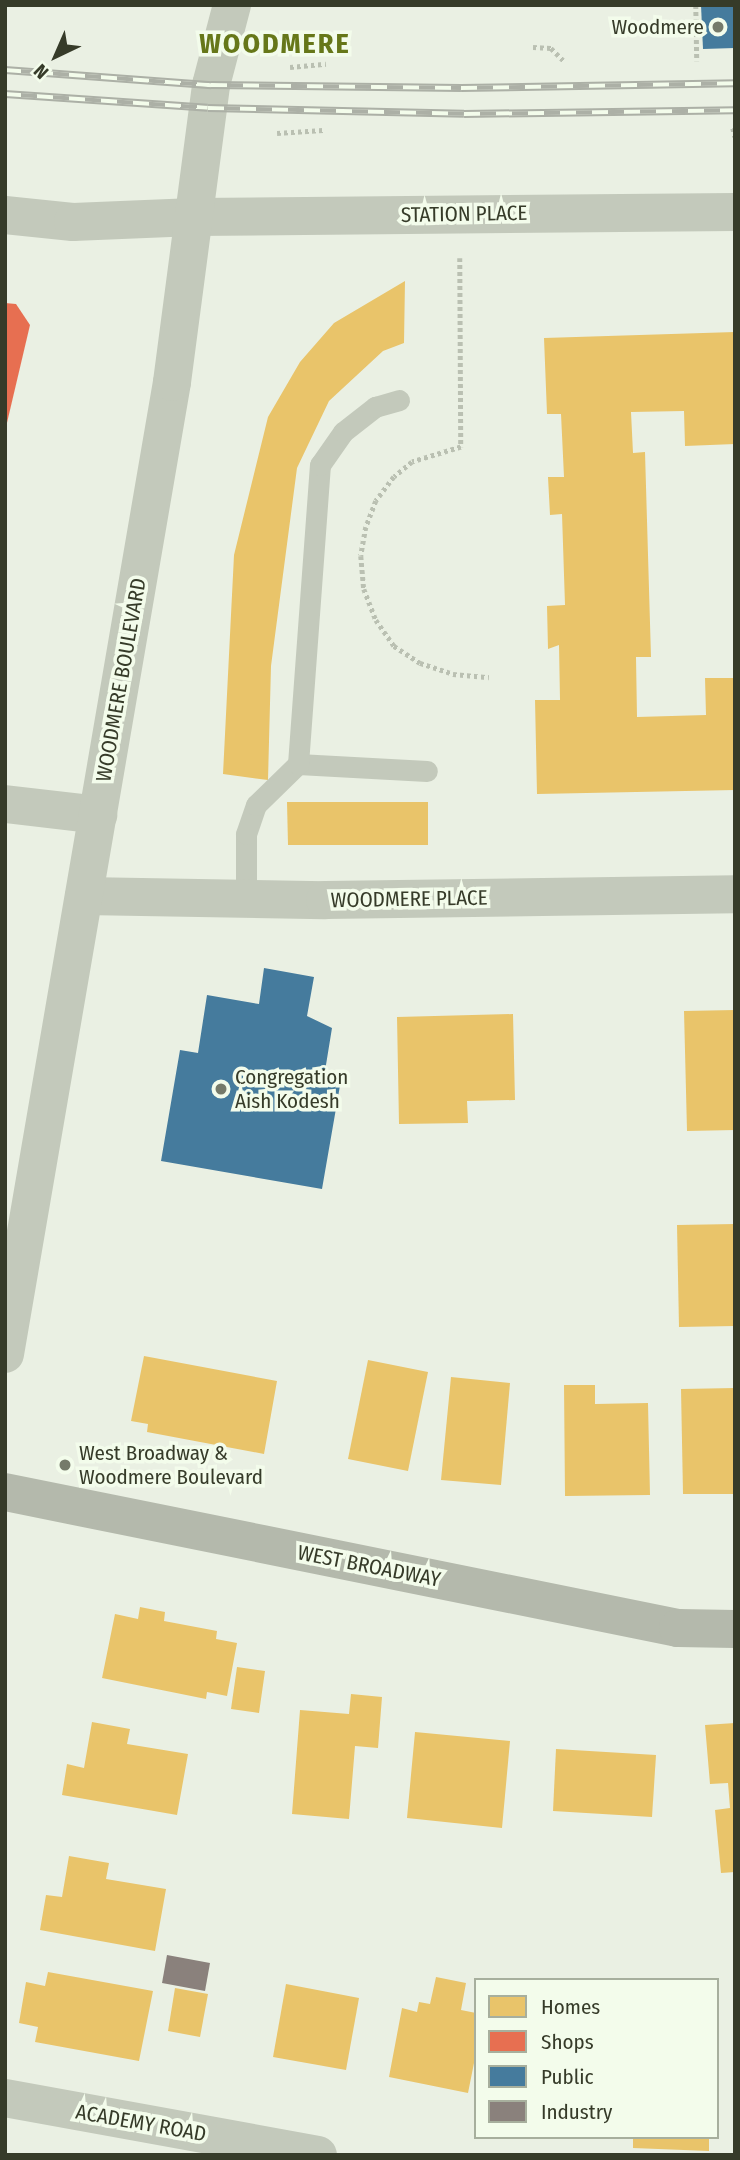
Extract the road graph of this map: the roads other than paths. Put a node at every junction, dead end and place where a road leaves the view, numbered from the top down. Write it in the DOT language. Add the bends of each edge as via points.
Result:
graph roads {
  1 [pos="232,5"];
  2 [pos="735,212"];
  3 [pos="5,215"];
  4 [pos="194,217"];
  5 [pos="399,400"];
  6 [pos="298,764"];
  7 [pos="427,771"];
  8 [pos="5,804"];
  9 [pos="98,815"];
  10 [pos="735,894"];
  11 [pos="84,896"];
  12 [pos="246,899"];
  13 [pos="5,1354"];
  14 [pos="5,1492"];
  15 [pos="735,1629"];
  16 [pos="5,2098"];
  17 [pos="318,2155"];
  1 -- 4 [label="street, WOODMERE BOULEVARD" via="211,85"];
  2 -- 4 [label="street, STATION PLACE"];
  3 -- 4 [label="street, STATION PLACE" via="73,222"];
  4 -- 9 [label="street, WOODMERE BOULEVARD" via="172,382"];
  5 -- 6 [label="lane" via="375,407 343,432 320,465"];
  6 -- 7 [label="lane"];
  6 -- 12 [label="lane" via="256,805 246,834"];
  8 -- 9 [label="street"];
  9 -- 11 [label="street, WOODMERE BOULEVARD"];
  10 -- 12 [label="street, WOODMERE PLACE"];
  11 -- 12 [label="street, WOODMERE PLACE"];
  11 -- 13 [label="street, WOODMERE BOULEVARD"];
  14 -- 15 [label="main road, WEST BROADWAY" via="678,1628"];
  16 -- 17 [label="street, ACADEMY ROAD"];
}
